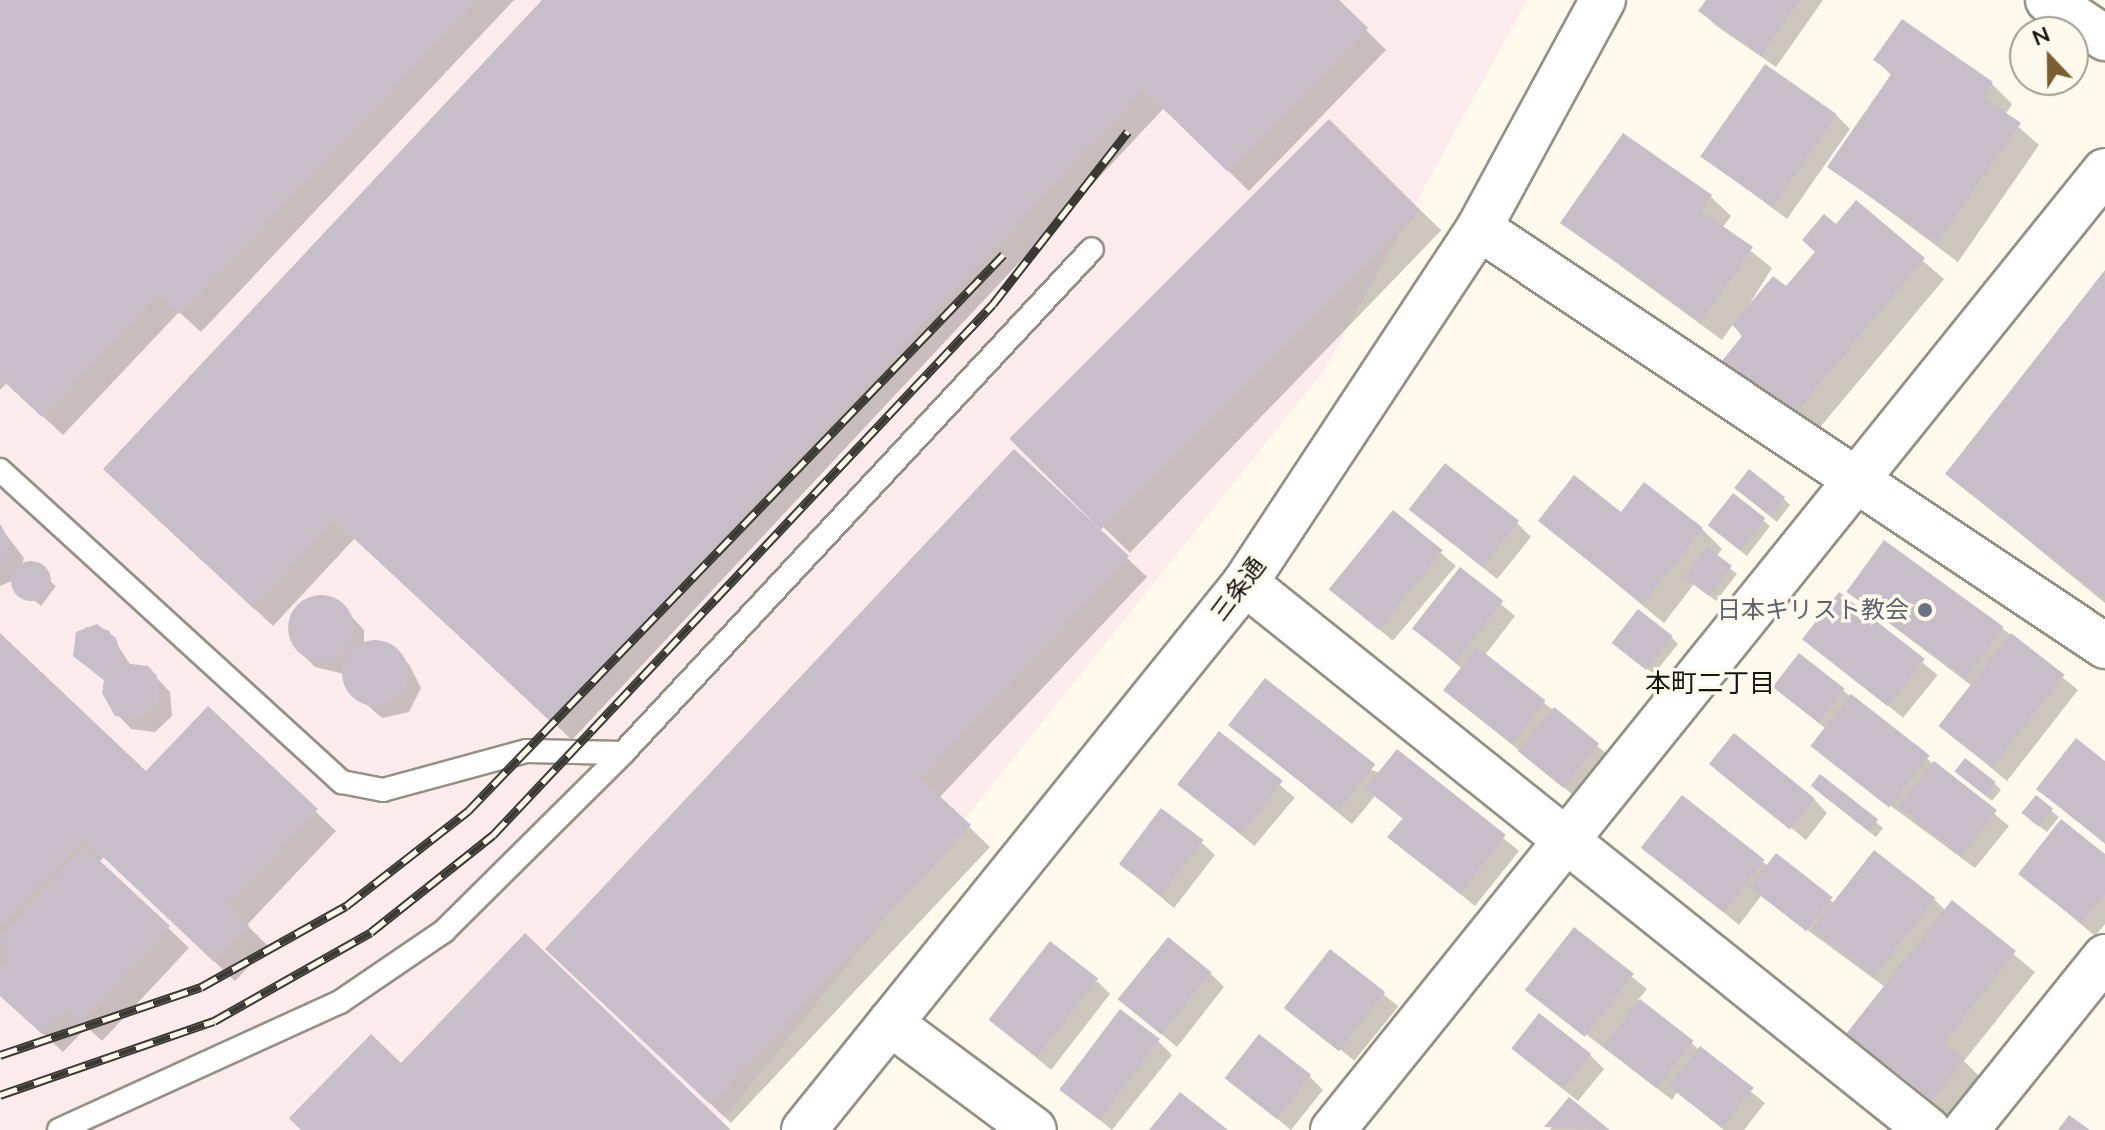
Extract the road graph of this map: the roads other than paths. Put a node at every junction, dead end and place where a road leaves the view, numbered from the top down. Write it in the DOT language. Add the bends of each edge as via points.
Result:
graph roads {
  1 [pos="1603,0"];
  2 [pos="2048,0"];
  3 [pos="2105,38"];
  4 [pos="2105,171"];
  5 [pos="1479,228"];
  6 [pos="1092,249"];
  7 [pos="0,470"];
  8 [pos="1857,480"];
  9 [pos="1245,583"];
  10 [pos="2105,646"];
  11 [pos="623,753"];
  12 [pos="1566,840"];
  13 [pos="2105,957"];
  14 [pos="890,1023"];
  15 [pos="59,1130"];
  16 [pos="804,1130"];
  17 [pos="1034,1130"];
  18 [pos="1333,1130"];
  19 [pos="1928,1130"];
  20 [pos="1966,1130"];
  1 -- 5 [label="street, 三条通"];
  2 -- 3 [label="street"];
  4 -- 8 [label="street"];
  5 -- 8 [label="street"];
  5 -- 9 [label="street, 三条通"];
  6 -- 11 [label="lane"];
  7 -- 11 [label="lane" via="342,782 383,790 527,751"];
  8 -- 10 [label="street"];
  8 -- 12 [label="street"];
  9 -- 12 [label="street"];
  9 -- 14 [label="street, 三条通"];
  11 -- 15 [label="lane" via="444,931 340,1002"];
  12 -- 18 [label="street"];
  12 -- 19 [label="street"];
  13 -- 20 [label="street"];
  14 -- 16 [label="street, 三条通"];
  14 -- 17 [label="street"];
}
